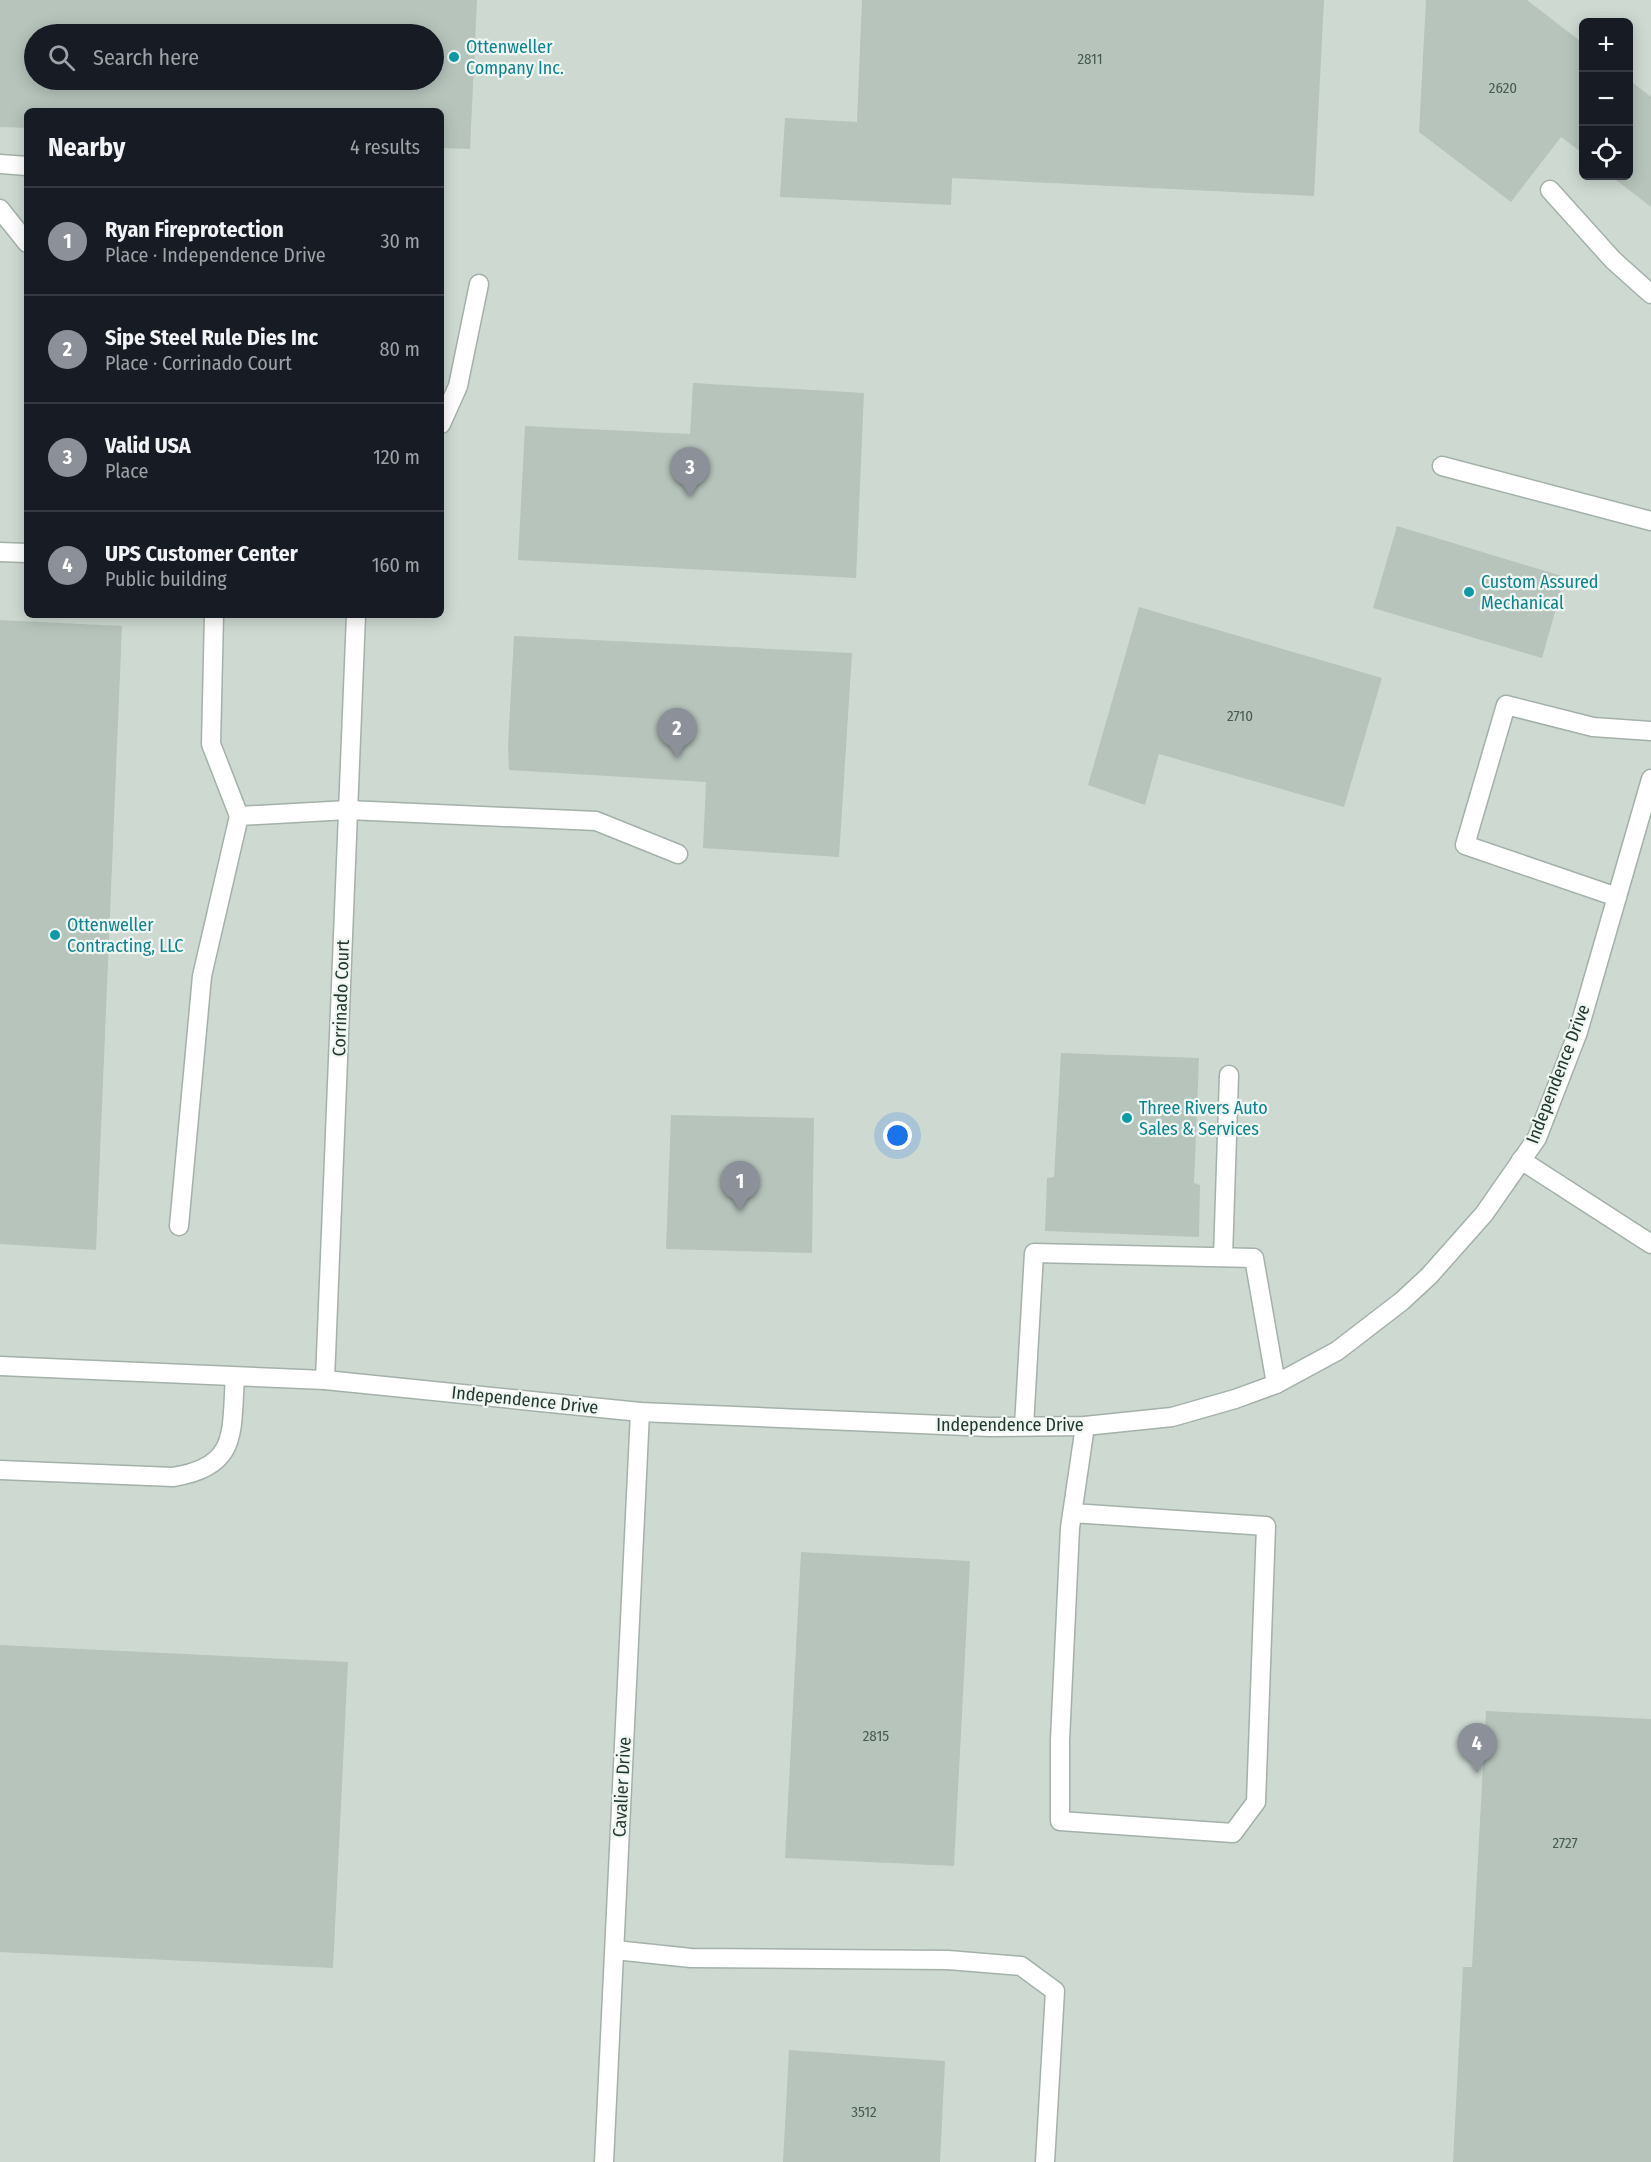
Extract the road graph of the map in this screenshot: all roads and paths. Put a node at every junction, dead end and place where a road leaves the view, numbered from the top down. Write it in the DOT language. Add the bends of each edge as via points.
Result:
graph roads {
  1 [pos="0,164"];
  2 [pos="24,166"];
  3 [pos="1550,190"];
  4 [pos="0,209"];
  5 [pos="24,239"];
  6 [pos="479,284"];
  7 [pos="1651,294"];
  8 [pos="444,417"];
  9 [pos="1442,466"];
  10 [pos="1651,521"];
  11 [pos="0,552"];
  12 [pos="24,553"];
  13 [pos="214,618"];
  14 [pos="356,618"];
  15 [pos="1651,731"];
  16 [pos="1651,779"];
  17 [pos="348,810"];
  18 [pos="239,816"];
  19 [pos="678,854"];
  20 [pos="1617,897"];
  21 [pos="1229,1075"];
  22 [pos="1521,1160"];
  23 [pos="179,1226"];
  24 [pos="1651,1244"];
  25 [pos="1223,1257"];
  26 [pos="0,1366"];
  27 [pos="235,1377"];
  28 [pos="325,1380"];
  29 [pos="1276,1384"];
  30 [pos="640,1412"];
  31 [pos="1024,1426"];
  32 [pos="1085,1426"];
  33 [pos="0,1470"];
  34 [pos="1072,1513"];
  35 [pos="615,1950"];
  36 [pos="604,2162"];
  37 [pos="1045,2162"];
  1 -- 2 [label="street"];
  3 -- 7 [label="street" via="1613,260"];
  4 -- 5 [label="street"];
  6 -- 8 [label="street" via="458,386"];
  9 -- 10 [label="street"];
  11 -- 12 [label="street"];
  13 -- 18 [label="street" via="211,744"];
  14 -- 17 [label="street, Corrinado Court"];
  15 -- 20 [label="street" via="1593,727 1506,705 1465,845"];
  16 -- 20 [label="street, Independence Drive"];
  17 -- 18 [label="street"];
  17 -- 19 [label="street" via="596,822"];
  17 -- 28 [label="street, Corrinado Court"];
  18 -- 23 [label="street" via="202,976"];
  20 -- 22 [label="street, Independence Drive" via="1578,1032 1537,1138"];
  21 -- 25 [label="street"];
  22 -- 24 [label="street"];
  22 -- 29 [label="street, Independence Drive" via="1484,1214 1402,1301 1337,1351"];
  25 -- 29 [label="street" via="1254,1257"];
  25 -- 31 [label="street" via="1034,1253"];
  26 -- 27 [label="street, Independence Drive"];
  27 -- 28 [label="street, Independence Drive"];
  27 -- 33 [label="street" via="231,1434 223,1454 212,1466 192,1474 173,1477"];
  28 -- 30 [label="street, Independence Drive"];
  29 -- 32 [label="street, Independence Drive" via="1172,1417"];
  30 -- 31 [label="street, Independence Drive"];
  30 -- 35 [label="street, Cavalier Drive"];
  31 -- 32 [label="street, Independence Drive"];
  32 -- 34 [label="street"];
  34 -- 34 [label="street" via="1060,1728 1060,1821 1233,1833 1256,1802 1266,1526"];
  35 -- 36 [label="street, Cavalier Drive"];
  35 -- 37 [label="street" via="691,1958 948,1960 1021,1966 1054,1991"];
}
